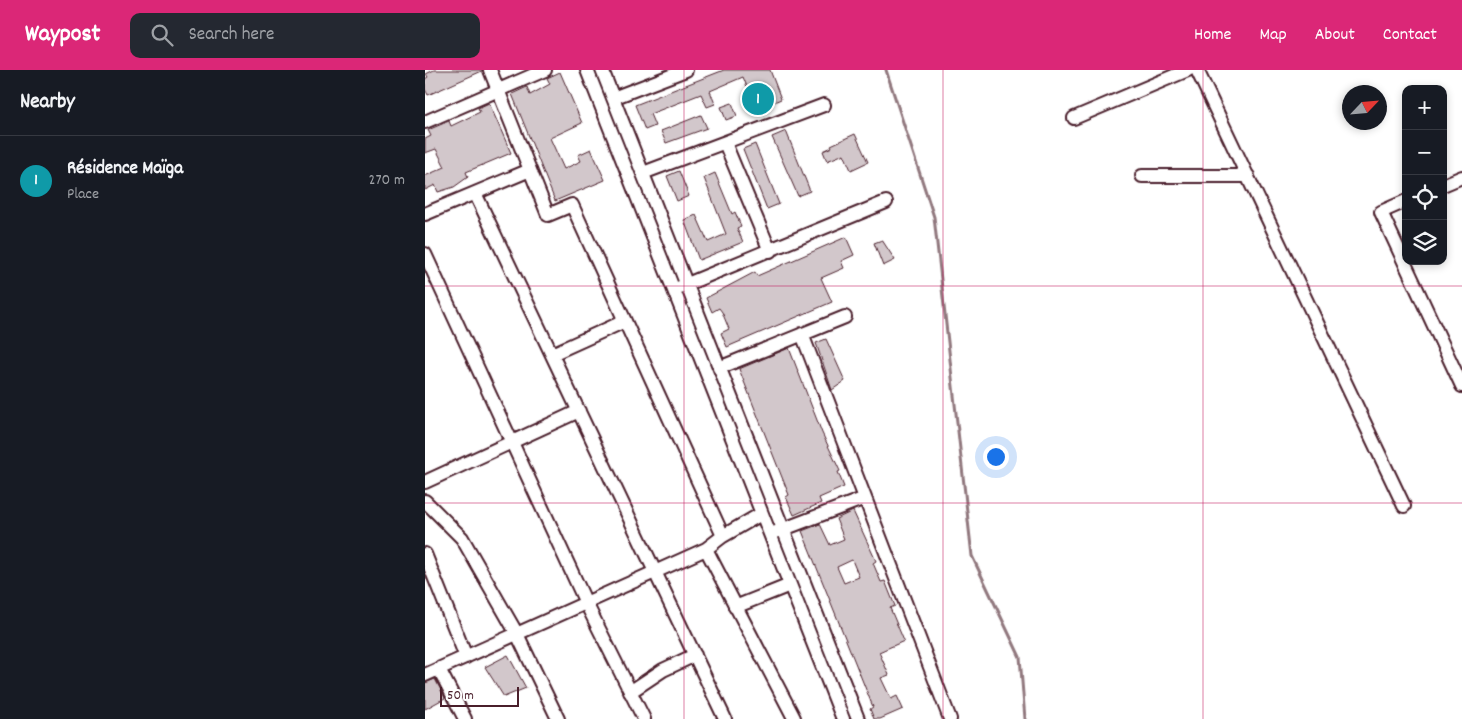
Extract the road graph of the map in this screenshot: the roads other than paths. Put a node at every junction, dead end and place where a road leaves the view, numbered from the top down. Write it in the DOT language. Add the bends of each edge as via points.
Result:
graph roads {
  1 [pos="490,70"];
  2 [pos="545,70"];
  3 [pos="587,70"];
  4 [pos="602,70"];
  5 [pos="686,70"];
  6 [pos="1188,70"];
  7 [pos="1197,70"];
  8 [pos="499,91"];
  9 [pos="613,98"];
  10 [pos="824,105"];
  11 [pos="1074,118"];
  12 [pos="425,122"];
  13 [pos="725,143"];
  14 [pos="530,170"];
  15 [pos="643,173"];
  16 [pos="1142,176"];
  17 [pos="1247,176"];
  18 [pos="1462,177"];
  19 [pos="1447,183"];
  20 [pos="475,193"];
  21 [pos="886,202"];
  22 [pos="1402,203"];
  23 [pos="425,214"];
  24 [pos="770,251"];
  25 [pos="425,254"];
  26 [pos="687,284"];
  27 [pos="674,290"];
  28 [pos="845,317"];
  29 [pos="625,321"];
  30 [pos="801,334"];
  31 [pos="552,354"];
  32 [pos="719,368"];
  33 [pos="1462,386"];
  34 [pos="579,411"];
  35 [pos="512,442"];
  36 [pos="425,482"];
  37 [pos="865,498"];
  38 [pos="425,500"];
  39 [pos="1404,506"];
  40 [pos="761,514"];
  41 [pos="783,529"];
  42 [pos="770,534"];
  43 [pos="723,536"];
  44 [pos="706,549"];
  45 [pos="425,554"];
  46 [pos="655,572"];
  47 [pos="431,584"];
  48 [pos="790,585"];
  49 [pos="586,603"];
  50 [pos="735,606"];
  51 [pos="517,634"];
  52 [pos="695,655"];
  53 [pos="466,656"];
  54 [pos="439,669"];
  55 [pos="425,675"];
  56 [pos="630,692"];
  57 [pos="793,718"];
  58 [pos="465,719"];
  59 [pos="559,719"];
  60 [pos="644,719"];
  61 [pos="725,719"];
  62 [pos="843,719"];
  63 [pos="858,719"];
  64 [pos="950,719"];
  1 -- 8 [label="street"];
  2 -- 8 [label="street"];
  3 -- 27 [label="street"];
  4 -- 9 [label="street"];
  5 -- 9 [label="street"];
  6 -- 11 [label="street"];
  7 -- 17 [label="street"];
  8 -- 12 [label="street"];
  8 -- 14 [label="street"];
  9 -- 15 [label="street"];
  10 -- 13 [label="street"];
  13 -- 15 [label="street"];
  13 -- 24 [label="street"];
  14 -- 20 [label="street"];
  14 -- 29 [label="street" via="548,215 572,204"];
  15 -- 26 [label="street"];
  16 -- 17 [label="street"];
  17 -- 39 [label="street"];
  18 -- 19 [label="street"];
  20 -- 23 [label="street"];
  20 -- 31 [label="street"];
  21 -- 24 [label="street"];
  22 -- 33 [label="street" via="1381,212"];
  24 -- 26 [label="street"];
  25 -- 35 [label="street"];
  26 -- 27 [label="street"];
  26 -- 32 [label="street"];
  27 -- 40 [label="street"];
  28 -- 30 [label="street"];
  29 -- 31 [label="street"];
  29 -- 43 [label="street"];
  30 -- 32 [label="street"];
  30 -- 37 [label="street"];
  31 -- 34 [label="street"];
  32 -- 41 [label="street"];
  34 -- 35 [label="street"];
  34 -- 46 [label="street"];
  35 -- 36 [label="street"];
  35 -- 49 [label="street"];
  37 -- 41 [label="street"];
  37 -- 64 [label="street"];
  38 -- 51 [label="street" via="462,538"];
  40 -- 42 [label="street"];
  40 -- 43 [label="street"];
  41 -- 42 [label="street"];
  41 -- 63 [label="street"];
  42 -- 48 [label="street"];
  43 -- 44 [label="street"];
  44 -- 46 [label="street"];
  44 -- 50 [label="street"];
  45 -- 47 [label="street"];
  46 -- 49 [label="street"];
  46 -- 52 [label="street"];
  47 -- 53 [label="street"];
  48 -- 50 [label="street"];
  48 -- 62 [label="street"];
  49 -- 51 [label="street"];
  49 -- 56 [label="street"];
  50 -- 57 [label="street"];
  51 -- 53 [label="street"];
  51 -- 59 [label="street"];
  52 -- 56 [label="street" via="663,670"];
  52 -- 61 [label="street"];
  53 -- 54 [label="street"];
  54 -- 55 [label="street"];
  54 -- 58 [label="street"];
  56 -- 60 [label="street"];
}
